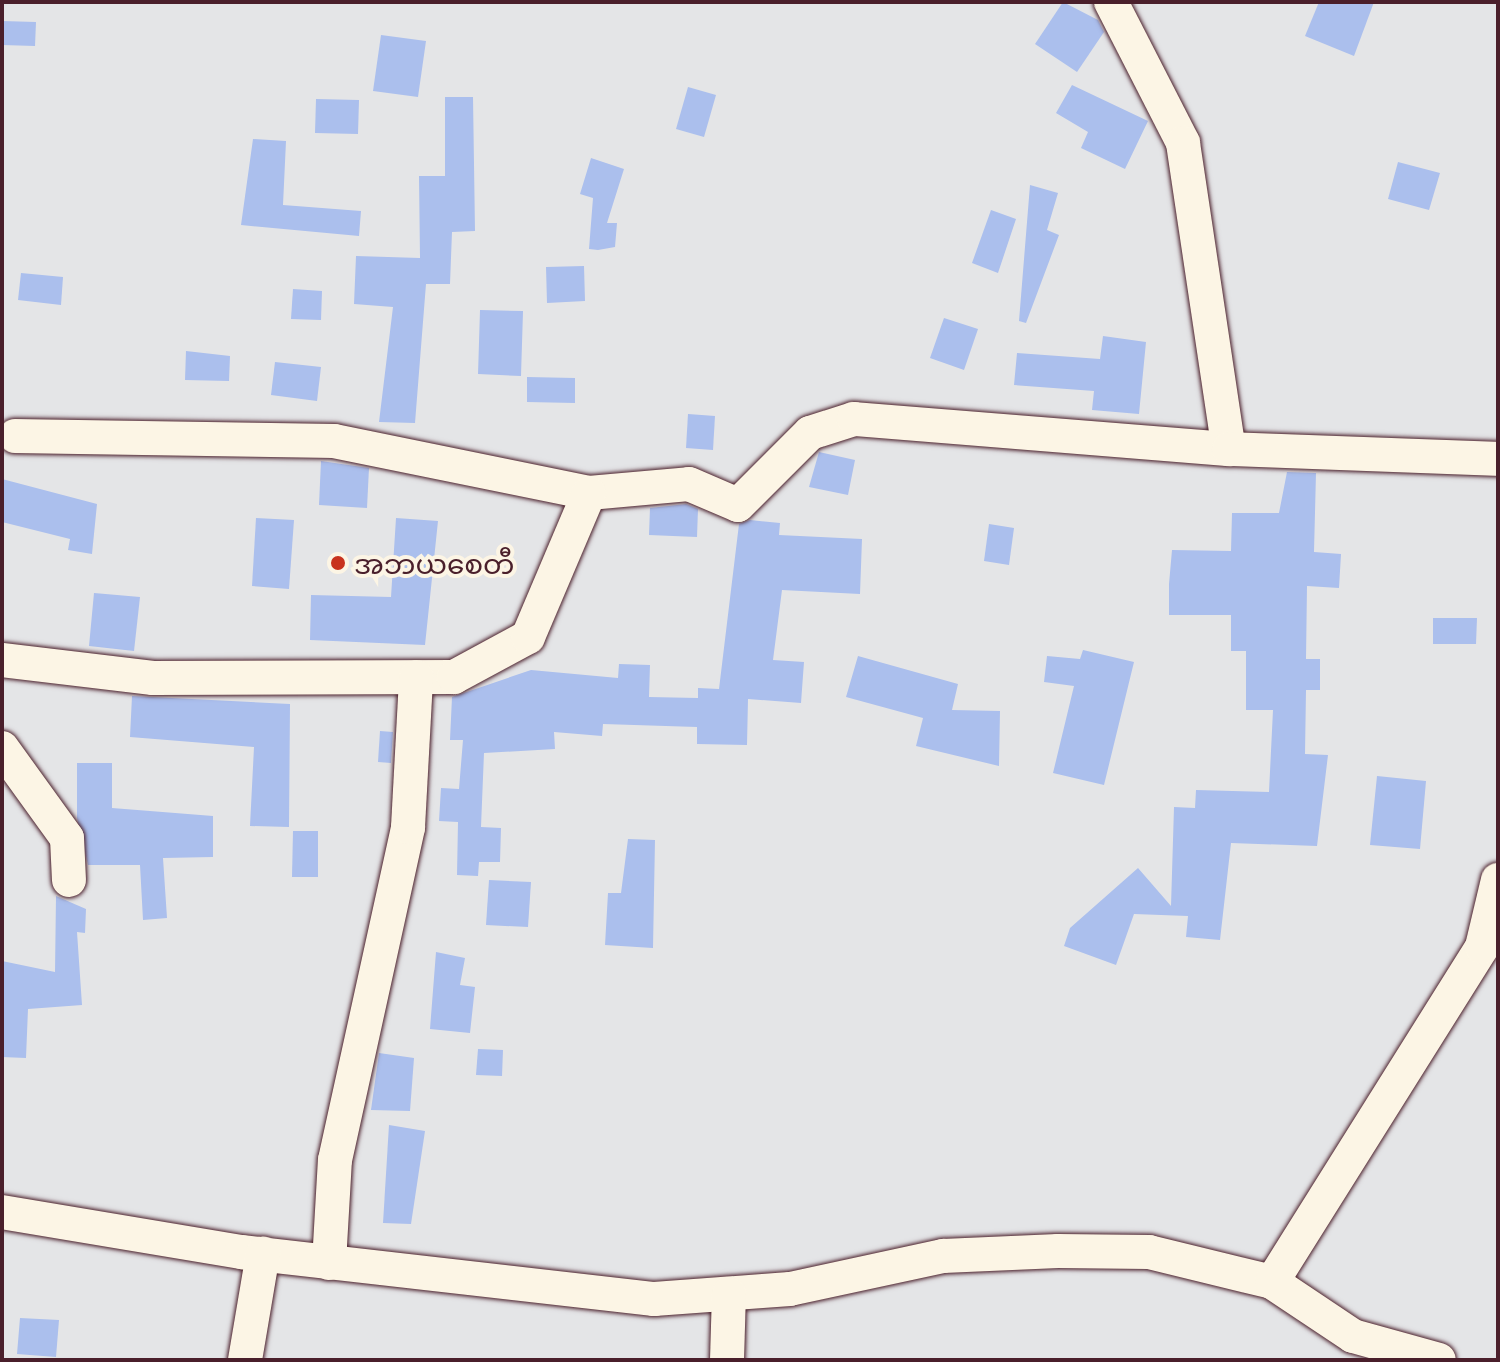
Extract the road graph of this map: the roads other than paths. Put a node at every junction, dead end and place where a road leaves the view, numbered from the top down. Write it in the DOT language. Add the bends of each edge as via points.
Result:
graph roads {
  1 [pos="1111,2"];
  2 [pos="6,438"];
  3 [pos="1229,449"];
  4 [pos="1498,459"];
  5 [pos="589,493"];
  6 [pos="2,660"];
  7 [pos="416,677"];
  8 [pos="2,748"];
  9 [pos="69,880"];
  10 [pos="1498,880"];
  11 [pos="2,1212"];
  12 [pos="263,1254"];
  13 [pos="329,1263"];
  14 [pos="1272,1282"];
  15 [pos="729,1294"];
  16 [pos="245,1360"];
  17 [pos="727,1360"];
  18 [pos="1439,1360"];
  1 -- 3 [label="street" via="1183,143"];
  2 -- 5 [label="street" via="334,441"];
  3 -- 4 [label="street"];
  3 -- 5 [label="street" via="854,419 810,433 738,505 689,484"];
  5 -- 7 [label="street" via="528,637 454,677"];
  6 -- 7 [label="street" via="153,678"];
  7 -- 13 [label="street" via="408,827 335,1160"];
  8 -- 9 [label="street" via="67,838"];
  10 -- 14 [label="street" via="1482,947"];
  11 -- 12 [label="street"];
  12 -- 13 [label="street"];
  12 -- 16 [label="street"];
  13 -- 15 [label="street" via="654,1299"];
  14 -- 15 [label="street" via="1149,1252 1058,1251 943,1256"];
  14 -- 18 [label="street" via="1353,1336"];
  15 -- 17 [label="street"];
}
